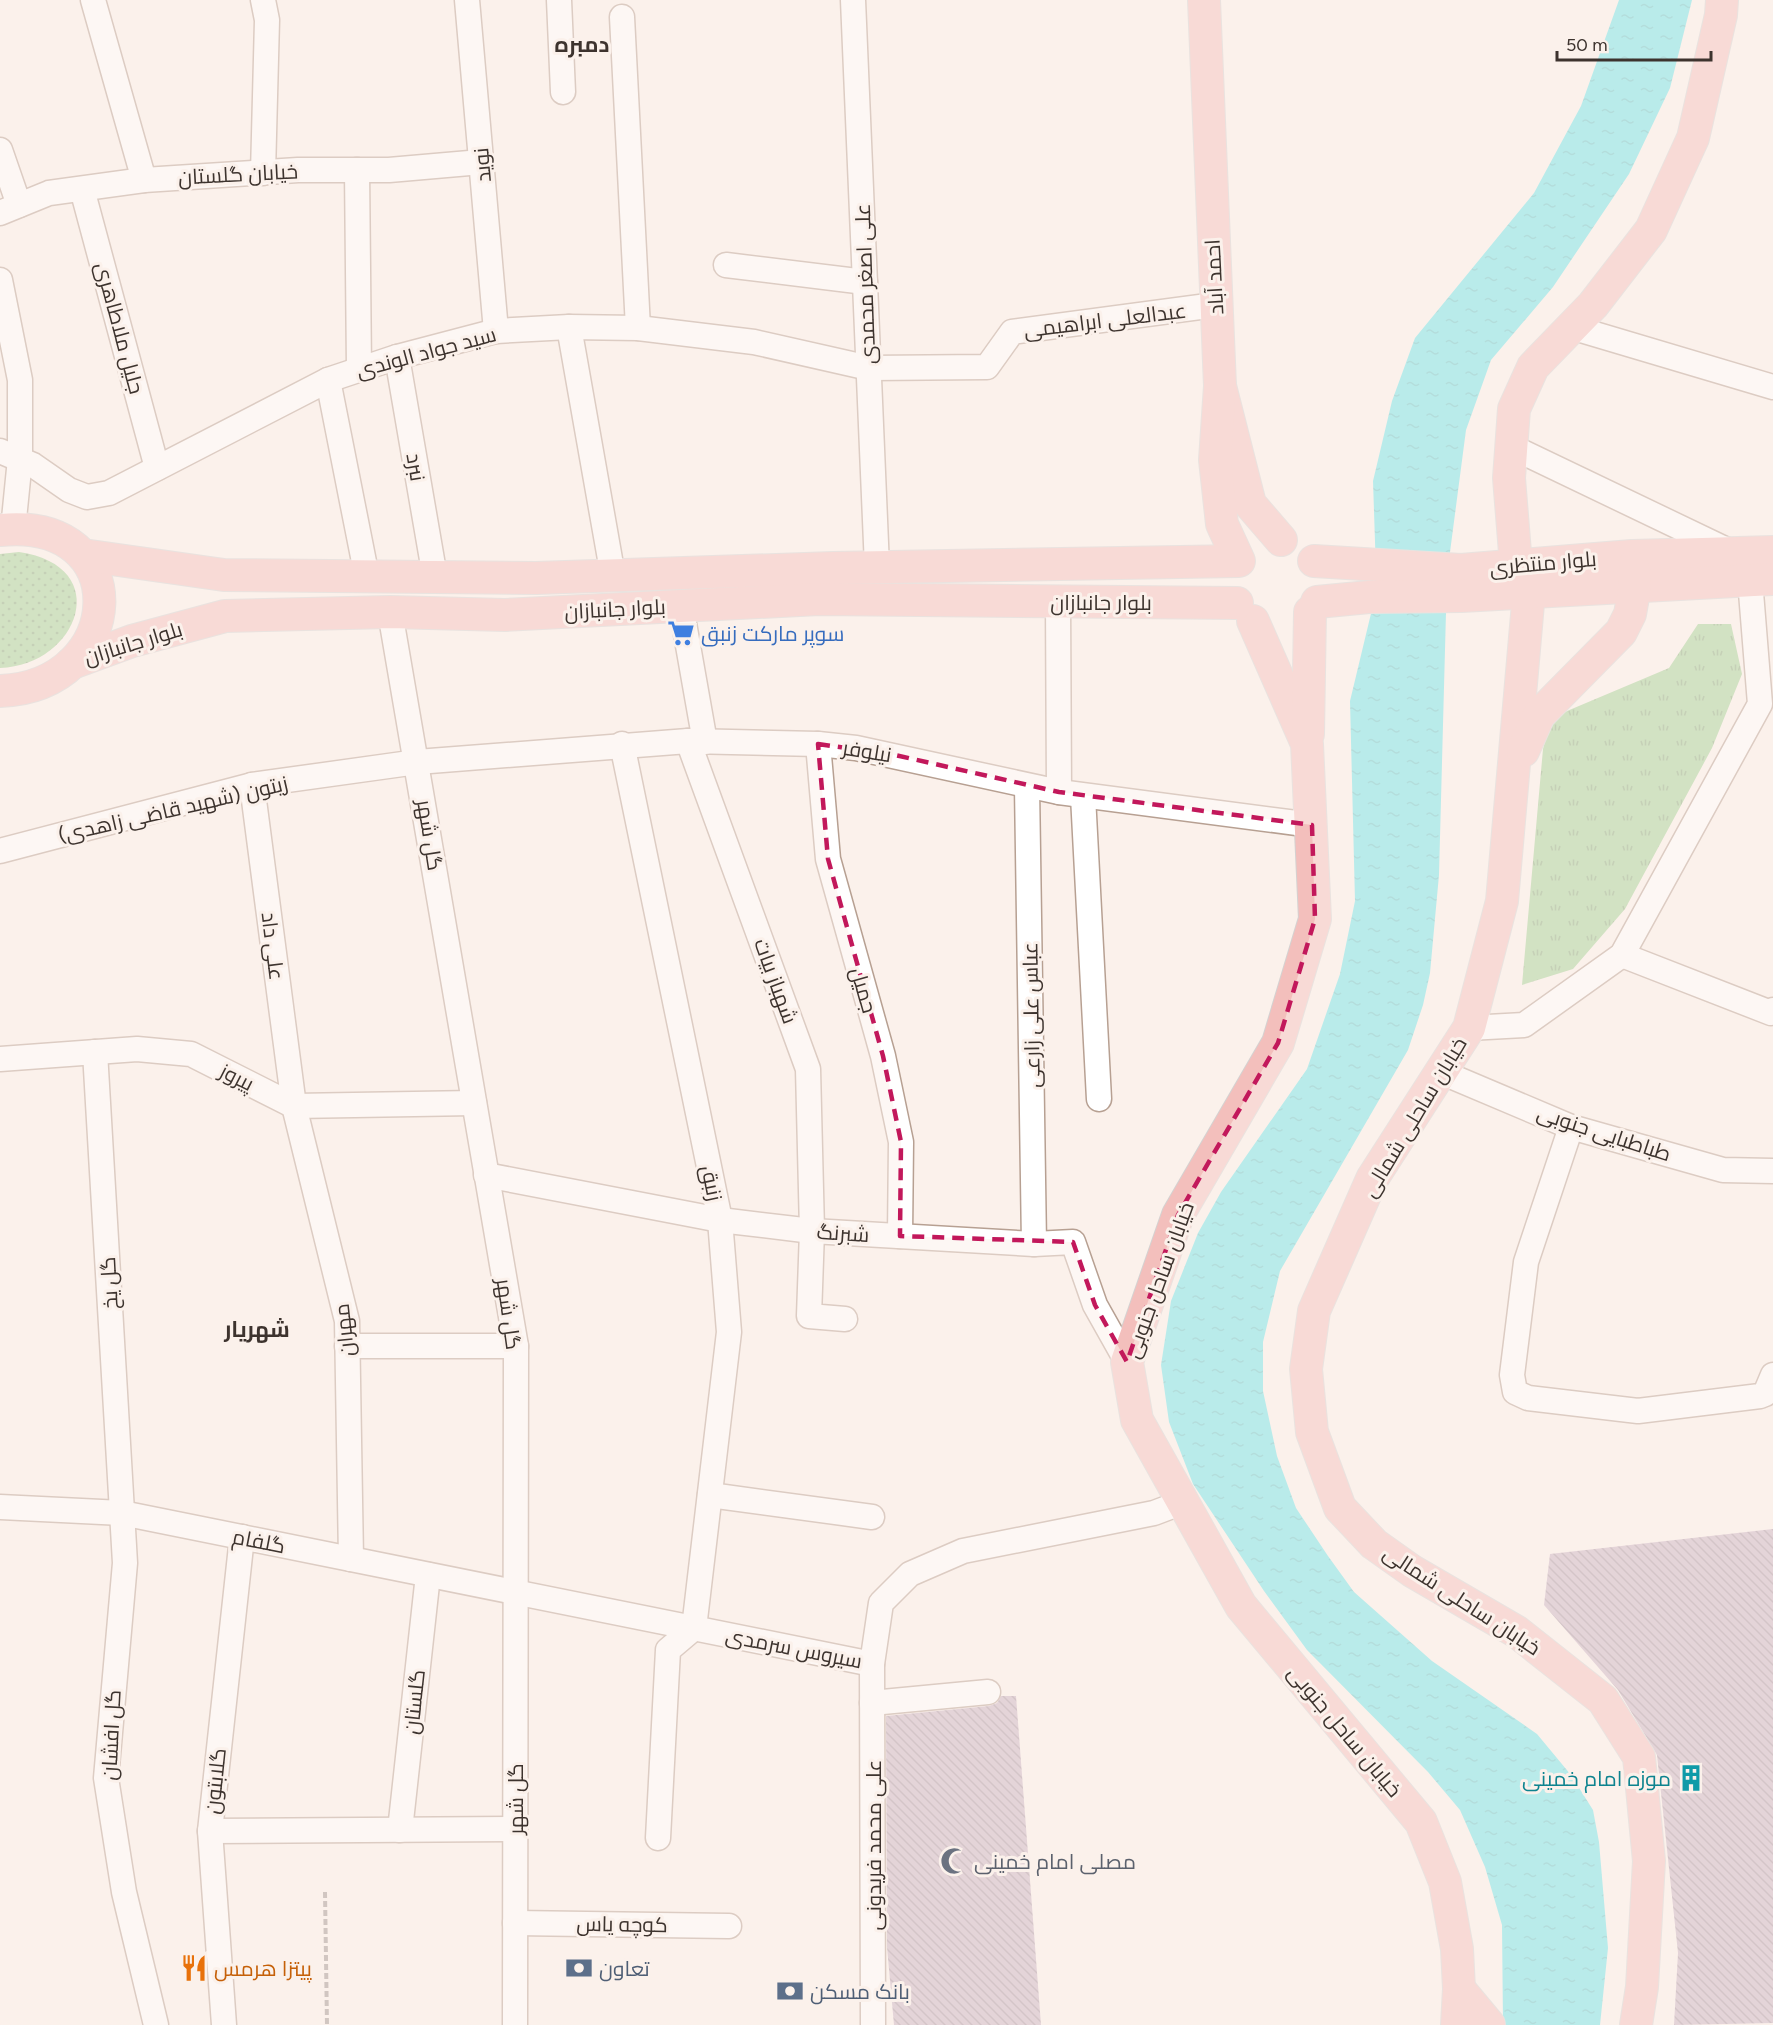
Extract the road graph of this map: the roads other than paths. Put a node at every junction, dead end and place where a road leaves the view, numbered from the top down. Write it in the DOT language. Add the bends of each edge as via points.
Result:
graph roads {
  1 [pos="93,0"];
  2 [pos="263,0"];
  3 [pos="467,0"];
  4 [pos="559,0"];
  5 [pos="853,0"];
  6 [pos="1204,0"];
  7 [pos="1722,0"];
  8 [pos="622,17"];
  9 [pos="563,92"];
  10 [pos="0,150"];
  11 [pos="481,162"];
  12 [pos="357,170"];
  13 [pos="263,173"];
  14 [pos="144,180"];
  15 [pos="82,189"];
  16 [pos="10,209"];
  17 [pos="726,265"];
  18 [pos="0,279"];
  19 [pos="865,282"];
  20 [pos="1215,305"];
  21 [pos="569,327"];
  22 [pos="1571,327"];
  23 [pos="638,328"];
  24 [pos="496,331"];
  25 [pos="397,357"];
  26 [pos="869,368"];
  27 [pos="359,369"];
  28 [pos="328,380"];
  29 [pos="1220,386"];
  30 [pos="1773,387"];
  31 [pos="1512,447"];
  32 [pos="10,455"];
  33 [pos="156,468"];
  34 [pos="7,530"];
  35 [pos="1281,540"];
  36 [pos="1773,552"];
  37 [pos="1732,553"];
  38 [pos="82,555"];
  39 [pos="1239,561"];
  40 [pos="1314,561"];
  41 [pos="878,567"];
  42 [pos="1634,571"];
  43 [pos="613,576"];
  44 [pos="367,577"];
  45 [pos="435,578"];
  46 [pos="1522,578"];
  47 [pos="1762,579"];
  48 [pos="1461,583"];
  49 [pos="1058,602"];
  50 [pos="681,606"];
  51 [pos="1313,607"];
  52 [pos="390,612"];
  53 [pos="1245,612"];
  54 [pos="72,663"];
  55 [pos="0,692"];
  56 [pos="696,742"];
  57 [pos="622,744"];
  58 [pos="818,744"];
  59 [pos="1307,744"];
  60 [pos="417,762"];
  61 [pos="1515,768"];
  62 [pos="252,785"];
  63 [pos="1027,787"];
  64 [pos="1059,792"];
  65 [pos="1083,796"];
  66 [pos="1312,825"];
  67 [pos="0,851"];
  68 [pos="1622,955"];
  69 [pos="1773,1010"];
  70 [pos="1469,1028"];
  71 [pos="95,1052"];
  72 [pos="0,1059"];
  73 [pos="1441,1072"];
  74 [pos="1100,1099"];
  75 [pos="474,1103"];
  76 [pos="294,1106"];
  77 [pos="1570,1127"];
  78 [pos="1773,1171"];
  79 [pos="486,1175"];
  80 [pos="720,1220"];
  81 [pos="812,1231"];
  82 [pos="900,1236"];
  83 [pos="1034,1244"];
  84 [pos="845,1319"];
  85 [pos="347,1346"];
  86 [pos="516,1346"];
  87 [pos="1127,1362"];
  88 [pos="1773,1375"];
  89 [pos="710,1495"];
  90 [pos="1183,1502"];
  91 [pos="0,1507"];
  92 [pos="123,1513"];
  93 [pos="872,1517"];
  94 [pos="242,1537"];
  95 [pos="351,1559"];
  96 [pos="428,1575"];
  97 [pos="516,1593"];
  98 [pos="694,1628"];
  99 [pos="872,1664"];
  100 [pos="988,1692"];
  101 [pos="872,1703"];
  102 [pos="515,1829"];
  103 [pos="400,1830"];
  104 [pos="210,1831"];
  105 [pos="658,1838"];
  106 [pos="515,1923"];
  107 [pos="729,1926"];
  108 [pos="1459,1989"];
  109 [pos="156,2025"];
  110 [pos="224,2025"];
  111 [pos="515,2025"];
  112 [pos="873,2025"];
  113 [pos="1457,2025"];
  114 [pos="1489,2025"];
  115 [pos="1636,2025"];
  1 -- 14 [label="street"];
  2 -- 13 [label="street" via="267,20"];
  3 -- 11 [label="street, نوید"];
  4 -- 9 [label="street"];
  5 -- 19 [label="street, علی اصغر محمدی"];
  6 -- 20 [label="main road, احمد آباد"];
  7 -- 22 [label="main road, خیابان ساحلی شمالی" via="1722,15 1693,138 1651,230"];
  8 -- 23 [label="street"];
  10 -- 16 [label="street"];
  11 -- 12 [label="street, خیابان گلستان"];
  11 -- 24 [label="street, نوید"];
  12 -- 13 [label="street, خیابان گلستان"];
  12 -- 27 [label="street"];
  13 -- 14 [label="street, خیابان گلستان"];
  14 -- 15 [label="street, خیابان گلستان"];
  15 -- 16 [label="street, خیابان گلستان" via="49,193"];
  15 -- 33 [label="street, جلیل ملاطاهری"];
  17 -- 19 [label="street"];
  18 -- 32 [label="street" via="20,380"];
  19 -- 26 [label="street, علی اصغر محمدی"];
  20 -- 26 [label="street, عبدالعلی ابراهیمی" via="1012,332 987,367"];
  20 -- 29 [label="main road, احمد آباد"];
  21 -- 23 [label="street, سید جواد الوندی"];
  21 -- 24 [label="street, سید جواد الوندی"];
  21 -- 43 [label="street"];
  22 -- 30 [label="street"];
  22 -- 31 [label="main road, خیابان ساحلی شمالی" via="1533,367 1515,409"];
  23 -- 26 [label="street, سید جواد الوندی" via="754,342"];
  24 -- 25 [label="street, سید جواد الوندی"];
  25 -- 27 [label="street, سید جواد الوندی"];
  25 -- 45 [label="street, نبرد"];
  26 -- 41 [label="street, علی اصغر محمدی"];
  27 -- 28 [label="street, سید جواد الوندی"];
  28 -- 33 [label="street, سید جواد الوندی"];
  28 -- 44 [label="street"];
  29 -- 35 [label="main road, احمد آباد" via="1250,504"];
  29 -- 39 [label="main road" via="1215,460 1222,524"];
  31 -- 37 [label="street"];
  31 -- 46 [label="main road, خیابان ساحلی شمالی" via="1509,478"];
  32 -- 33 [label="street, سید جواد الوندی" via="87,497 109,493"];
  32 -- 34 [label="street"];
  34 -- 38 [label="main road" via="37,531"];
  35 -- 39 [label="main road" via="1257,544"];
  35 -- 40 [label="main road" via="1305,550"];
  36 -- 37 [label="main road, بلوار منتظری"];
  37 -- 42 [label="main road, بلوار منتظری"];
  38 -- 44 [label="main road, بلوار جانبازان" via="224,575"];
  38 -- 54 [label="main road" via="99,585 101,602 93,635"];
  39 -- 41 [label="main road, بلوار جانبازان"];
  39 -- 53 [label="main road" via="1233,582"];
  40 -- 48 [label="main road, بلوار منتظری" via="1370,566"];
  40 -- 51 [label="main road" via="1320,581"];
  41 -- 43 [label="main road, بلوار جانبازان"];
  42 -- 46 [label="main road, بلوار منتظری"];
  42 -- 47 [label="main road, بلوار منتظری"];
  42 -- 61 [label="main road" via="1630,614 1621,633 1539,715"];
  43 -- 45 [label="main road, بلوار جانبازان"];
  44 -- 45 [label="main road, بلوار جانبازان"];
  46 -- 48 [label="main road, بلوار منتظری"];
  46 -- 61 [label="main road, خیابان ساحلی شمالی"];
  47 -- 68 [label="street" via="1761,704"];
  48 -- 51 [label="main road, بلوار منتظری"];
  49 -- 50 [label="main road, بلوار جانبازان" via="819,599"];
  49 -- 53 [label="main road, بلوار جانبازان"];
  49 -- 64 [label="street"];
  50 -- 52 [label="main road, بلوار جانبازان" via="505,615"];
  50 -- 56 [label="street, شهباز بیات"];
  51 -- 53 [label="main road" via="1289,626 1270,627"];
  51 -- 59 [label="main road"];
  52 -- 54 [label="main road, بلوار جانبازان" via="225,616 132,641"];
  52 -- 60 [label="street, گل شهر"];
  53 -- 59 [label="main road, خیابان ساحل جنوبی"];
  54 -- 55 [label="main road" via="42,682"];
  56 -- 57 [label="street, نیلوفر"];
  56 -- 58 [label="street, نیلوفر"];
  56 -- 81 [label="street, شهباز بیات" via="808,1069"];
  57 -- 60 [label="street, نیلوفر"];
  57 -- 80 [label="street, زنبق"];
  58 -- 63 [label="street, نیلوفر" via="895,755"];
  58 -- 82 [label="street, جمیل" via="828,859 883,1056 901,1142"];
  59 -- 66 [label="main road, خیابان ساحل جنوبی"];
  60 -- 62 [label="street, زیتون (شهید قاضی زاهدی)"];
  60 -- 75 [label="street, گل شهر"];
  61 -- 70 [label="main road, خیابان ساحلی شمالی" via="1502,901"];
  62 -- 67 [label="street, زیتون (شهید قاضی زاهدی)"];
  62 -- 76 [label="street, علی داد"];
  63 -- 64 [label="street, نیلوفر"];
  63 -- 83 [label="street, عباس علی زارعی"];
  64 -- 65 [label="street, نیلوفر"];
  65 -- 66 [label="street, نیلوفر"];
  65 -- 74 [label="street"];
  66 -- 87 [label="main road, خیابان ساحل جنوبی" via="1315,919 1278,1043 1178,1215"];
  68 -- 69 [label="street" via="1772,1013"];
  68 -- 70 [label="street" via="1524,1025"];
  70 -- 73 [label="main road, خیابان ساحلی شمالی"];
  71 -- 72 [label="street, پیروز"];
  71 -- 76 [label="street, پیروز" via="137,1049 191,1054"];
  71 -- 92 [label="street, گل یخ"];
  73 -- 77 [label="street, طباطبایی جنوبی"];
  73 -- 115 [label="main road, خیابان ساحلی شمالی" via="1372,1179 1314,1311 1306,1370 1312,1432 1340,1508 1374,1544 1412,1571 1517,1632 1603,1700 1639,1757 1649,1861"];
  75 -- 76 [label="street, پیروز"];
  75 -- 79 [label="street, گل شهر"];
  76 -- 85 [label="street, مهران" via="346,1321"];
  77 -- 78 [label="street, طباطبایی جنوبی" via="1723,1170"];
  77 -- 88 [label="street" via="1526,1262 1512,1375 1515,1392 1528,1398 1638,1411 1760,1396 1765,1394"];
  79 -- 80 [label="street, شبرنگ"];
  79 -- 86 [label="street, گل شهر"];
  80 -- 81 [label="street, شبرنگ"];
  80 -- 89 [label="street, زنبق" via="729,1332"];
  81 -- 82 [label="street, شبرنگ"];
  81 -- 84 [label="street, شهباز بیات" via="809,1316"];
  82 -- 83 [label="street, شبرنگ"];
  83 -- 87 [label="street, شبرنگ" via="1073,1242 1095,1305"];
  85 -- 86 [label="street"];
  85 -- 95 [label="street, مهران"];
  86 -- 97 [label="street, گل شهر"];
  87 -- 90 [label="main road, خیابان ساحل جنوبی" via="1137,1420"];
  89 -- 93 [label="street"];
  89 -- 98 [label="street, زنبق"];
  90 -- 99 [label="street, سیروس سرمدی" via="1154,1513 963,1551 910,1574 881,1603"];
  90 -- 108 [label="main road, خیابان ساحل جنوبی" via="1241,1606 1421,1821 1445,1882 1457,1949"];
  91 -- 92 [label="street, گلفام"];
  92 -- 94 [label="street, گلفام"];
  92 -- 109 [label="street, گل افشان" via="125,1563 105,1778 124,1892"];
  94 -- 95 [label="street, گلفام"];
  94 -- 104 [label="street, گلابتون"];
  95 -- 96 [label="street, گلفام"];
  96 -- 97 [label="street, گلفام"];
  96 -- 103 [label="street, گلستان"];
  97 -- 98 [label="street, سیروس سرمدی"];
  97 -- 102 [label="street, گل شهر"];
  98 -- 99 [label="street, سیروس سرمدی"];
  98 -- 105 [label="street" via="668,1650"];
  99 -- 101 [label="street, علی محمد فریدونی"];
  100 -- 101 [label="street"];
  101 -- 112 [label="street, علی محمد فریدونی"];
  102 -- 103 [label="street"];
  102 -- 106 [label="street, گل شهر"];
  103 -- 104 [label="street"];
  104 -- 110 [label="street, گلابتون"];
  106 -- 107 [label="street, کوچه یاس"];
  106 -- 111 [label="street, گل شهر"];
  108 -- 113 [label="main road, خیابان ساحل جنوبی"];
  108 -- 114 [label="main road"];
}
